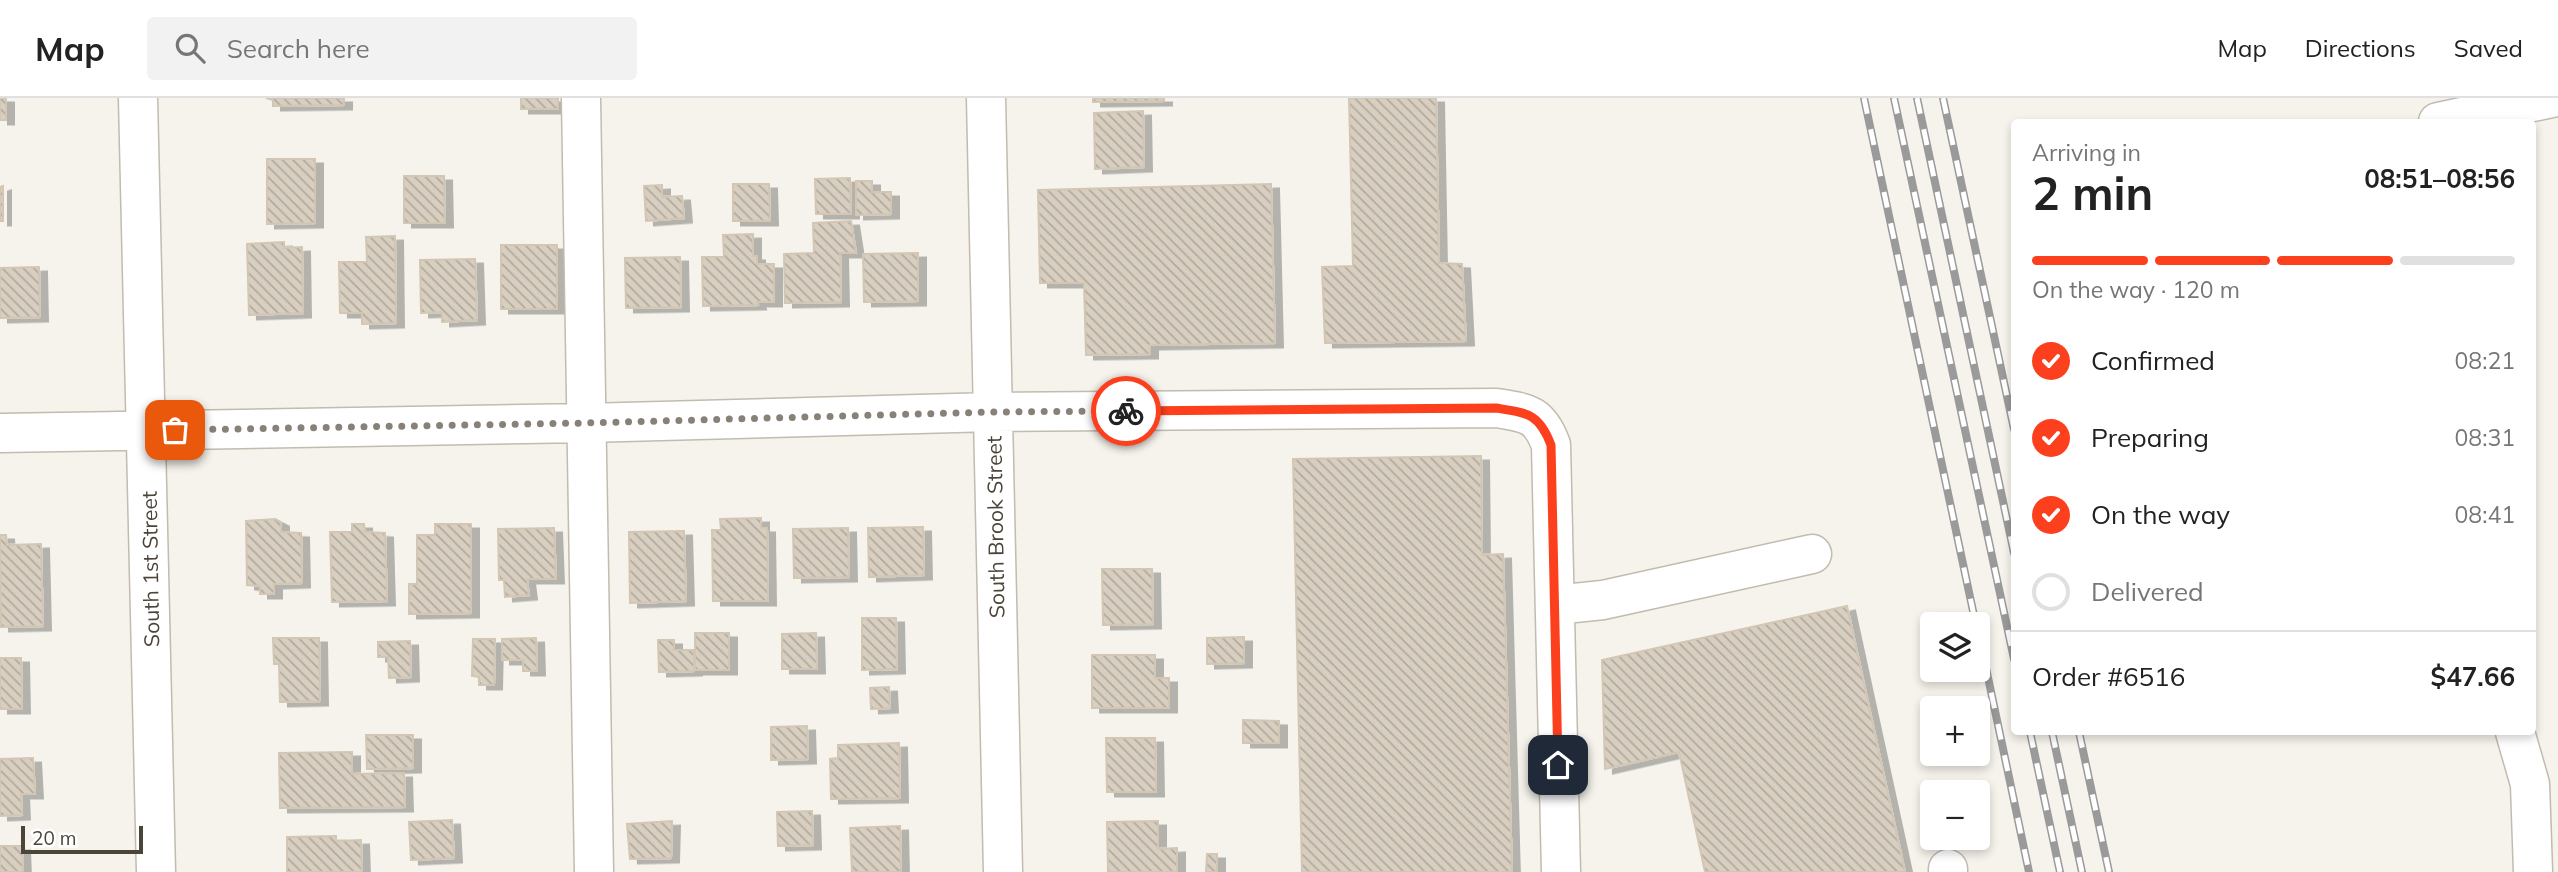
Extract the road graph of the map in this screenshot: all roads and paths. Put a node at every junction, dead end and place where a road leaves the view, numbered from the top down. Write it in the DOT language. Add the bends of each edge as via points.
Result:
graph roads {
  1 [pos="138,98"];
  2 [pos="581,98"];
  3 [pos="986,98"];
  4 [pos="2552,98"];
  5 [pos="2452,119"];
  6 [pos="992,412"];
  7 [pos="586,423"];
  8 [pos="148,430"];
  9 [pos="0,433"];
  10 [pos="1812,554"];
  11 [pos="1555,605"];
  12 [pos="2516,735"];
  13 [pos="156,872"];
  14 [pos="594,872"];
  15 [pos="1003,872"];
  16 [pos="1561,872"];
  17 [pos="2533,872"];
  1 -- 8 [label="street, South 1st Street"];
  2 -- 7 [label="street"];
  3 -- 6 [label="street, South Brook Street"];
  4 -- 5 [label="street"];
  6 -- 7 [label="street"];
  6 -- 11 [label="street" via="1496,408 1529,414 1544,426 1551,445"];
  6 -- 15 [label="street, South Brook Street"];
  7 -- 8 [label="street"];
  7 -- 14 [label="street"];
  8 -- 9 [label="street"];
  8 -- 13 [label="street, South 1st Street"];
  10 -- 11 [label="street" via="1603,600"];
  11 -- 16 [label="street"];
  12 -- 17 [label="street" via="2530,784"];
}
